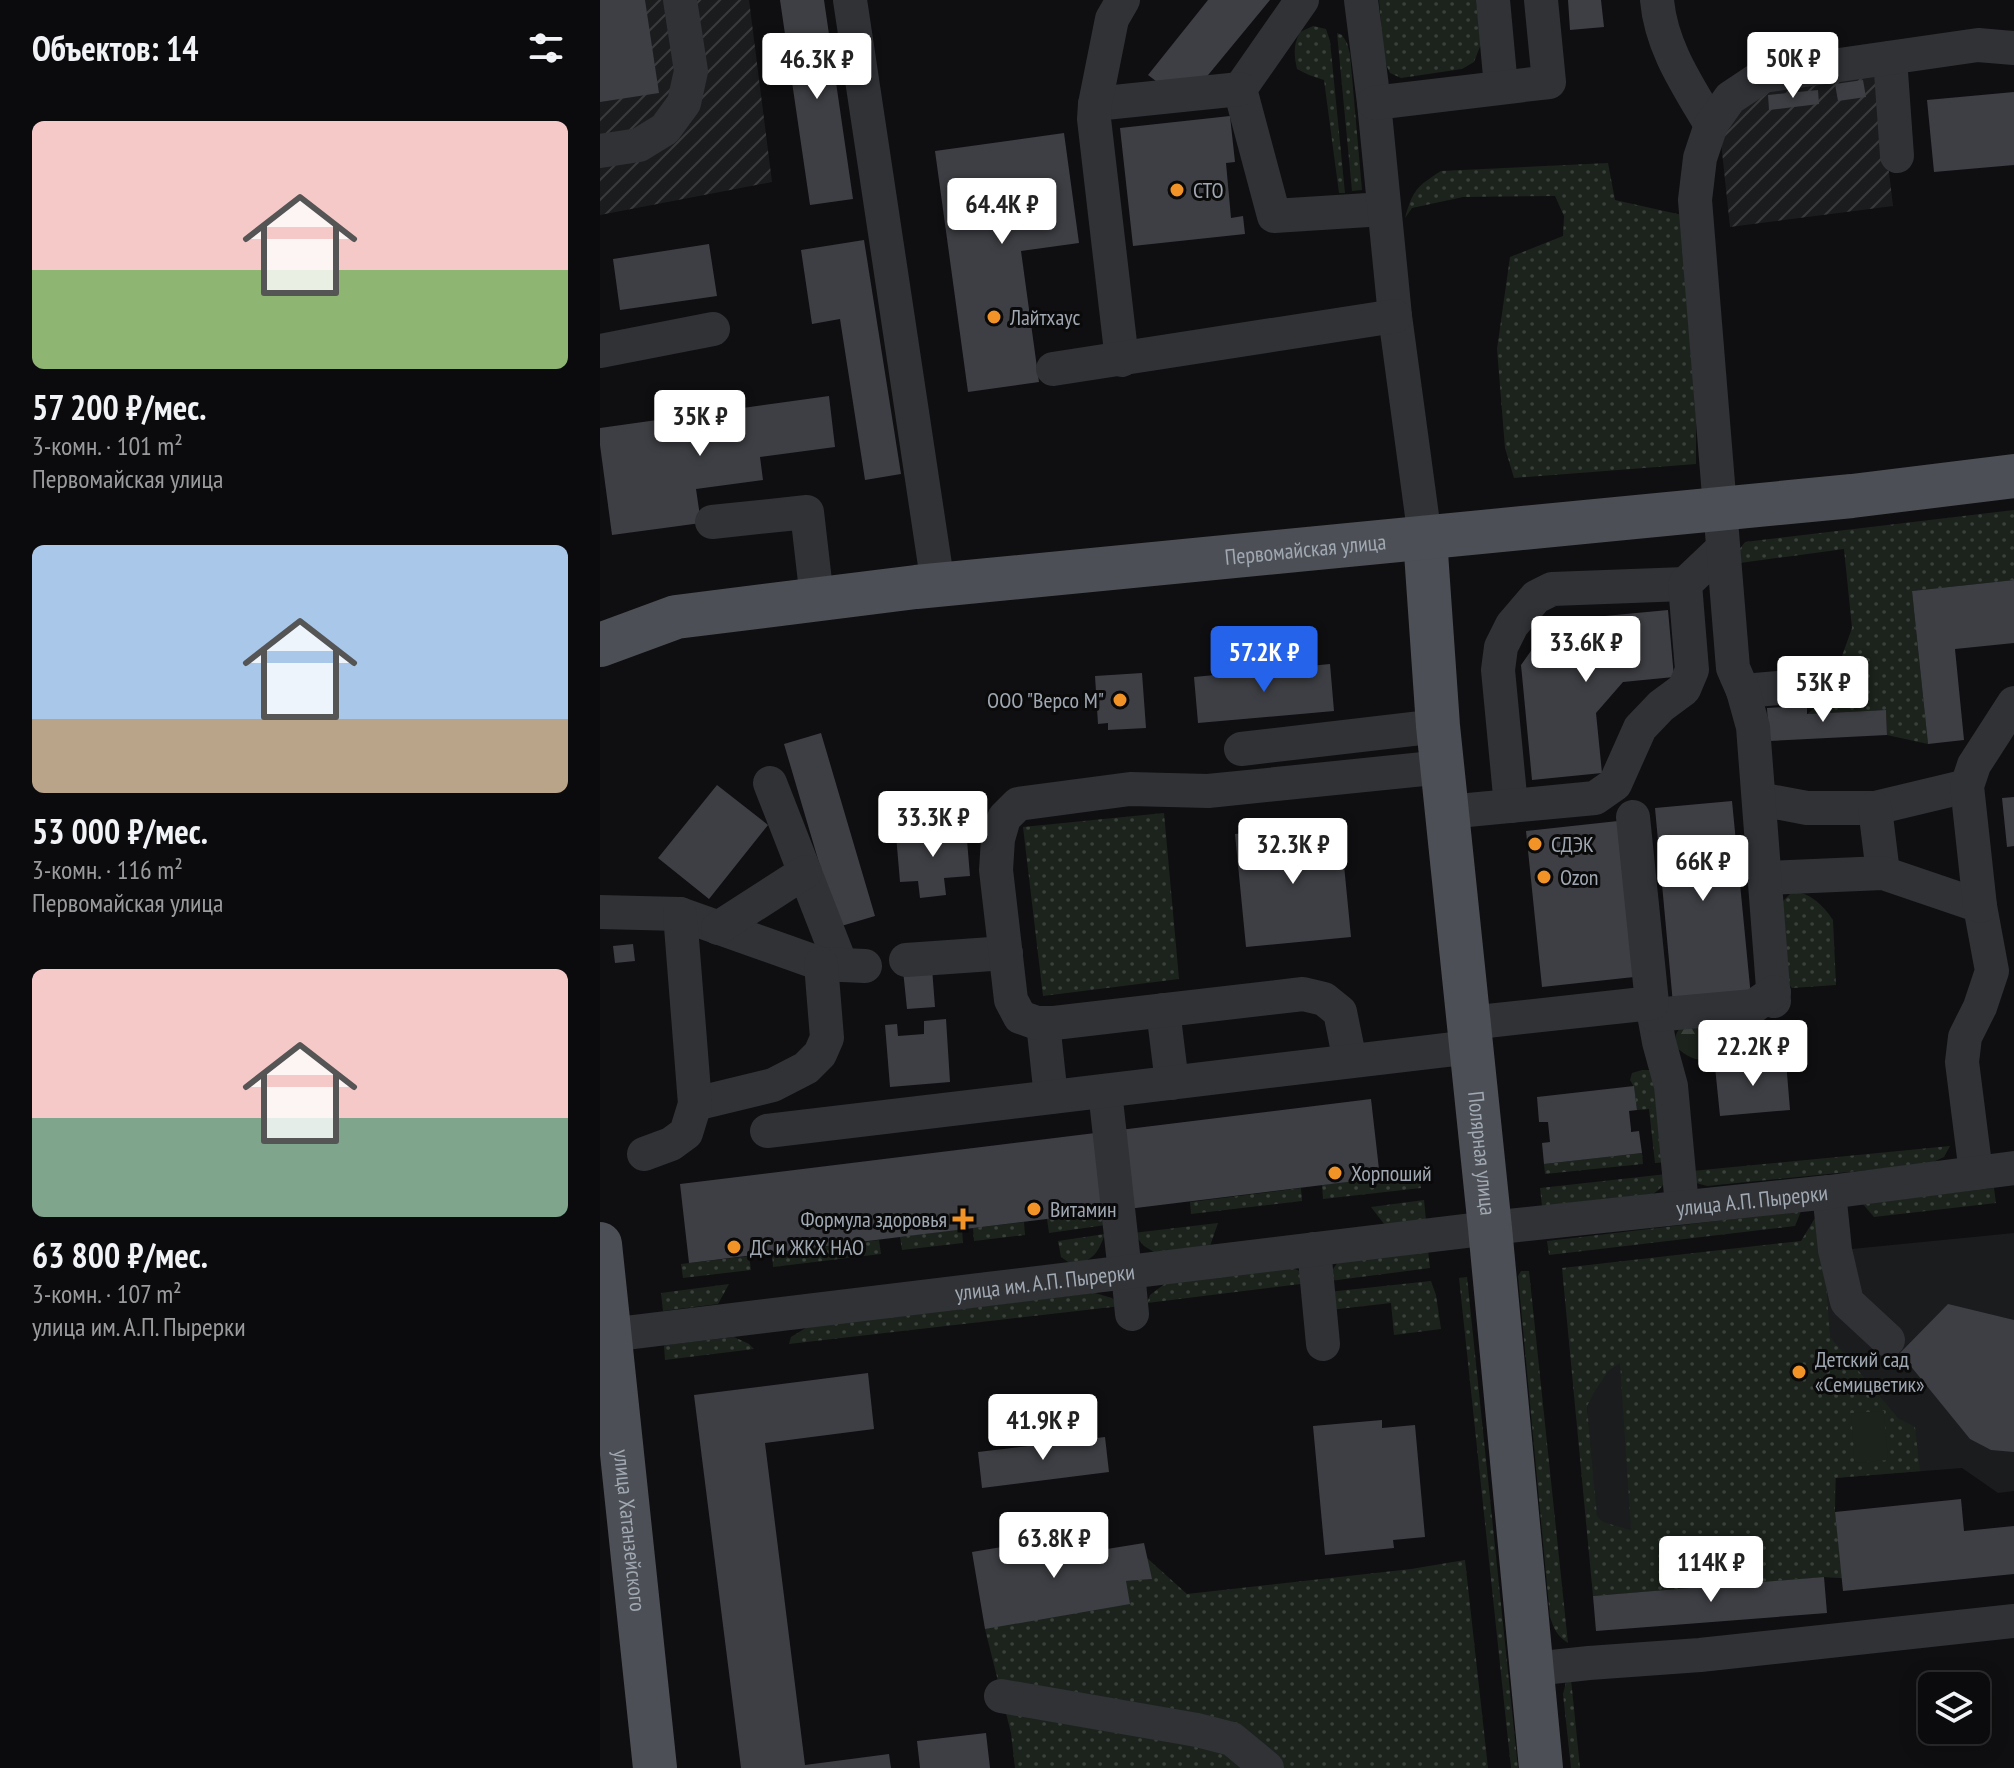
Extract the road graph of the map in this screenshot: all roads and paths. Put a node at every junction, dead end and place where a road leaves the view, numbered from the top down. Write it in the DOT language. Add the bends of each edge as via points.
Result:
graph roads {
  1 [pos="680,0"];
  2 [pos="850,0"];
  3 [pos="1123,0"];
  4 [pos="1302,0"];
  5 [pos="1361,0"];
  6 [pos="1493,0"];
  7 [pos="1541,0"];
  8 [pos="1657,0"];
  9 [pos="2014,48"];
  10 [pos="1890,58"];
  11 [pos="1501,87"];
  12 [pos="1240,89"];
  13 [pos="1374,103"];
  14 [pos="1095,104"];
  15 [pos="1711,125"];
  16 [pos="600,151"];
  17 [pos="1897,156"];
  18 [pos="1384,209"];
  19 [pos="1395,316"];
  20 [pos="713,329"];
  21 [pos="600,351"];
  22 [pos="1122,360"];
  23 [pos="1053,369"];
  24 [pos="2014,476"];
  25 [pos="712,522"];
  26 [pos="1721,528"];
  27 [pos="1425,538"];
  28 [pos="1685,584"];
  29 [pos="938,585"];
  30 [pos="817,599"];
  31 [pos="600,645"];
  32 [pos="1825,684"];
  33 [pos="1743,691"];
  34 [pos="2014,703"];
  35 [pos="1441,746"];
  36 [pos="1241,749"];
  37 [pos="770,783"];
  38 [pos="1967,786"];
  39 [pos="1759,799"];
  40 [pos="1511,806"];
  41 [pos="1875,808"];
  42 [pos="1447,812"];
  43 [pos="1633,817"];
  44 [pos="805,872"];
  45 [pos="1883,873"];
  46 [pos="1764,878"];
  47 [pos="600,912"];
  48 [pos="680,914"];
  49 [pos="1992,918"];
  50 [pos="718,928"];
  51 [pos="1006,953"];
  52 [pos="906,960"];
  53 [pos="842,965"];
  54 [pos="1653,1009"];
  55 [pos="1163,1010"];
  56 [pos="1043,1023"];
  57 [pos="1470,1035"];
  58 [pos="1350,1061"];
  59 [pos="1172,1083"];
  60 [pos="1105,1091"];
  61 [pos="1051,1097"];
  62 [pos="695,1104"];
  63 [pos="767,1131"];
  64 [pos="644,1154"];
  65 [pos="2014,1168"];
  66 [pos="1976,1173"];
  67 [pos="1829,1192"];
  68 [pos="1682,1206"];
  69 [pos="1490,1228"];
  70 [pos="600,1244"];
  71 [pos="1314,1249"];
  72 [pos="1126,1272"];
  73 [pos="1132,1314"];
  74 [pos="604,1336"];
  75 [pos="1888,1340"];
  76 [pos="1323,1344"];
  77 [pos="2014,1621"];
  78 [pos="1533,1669"];
  79 [pos="1001,1696"];
  80 [pos="655,1768"];
  81 [pos="1267,1768"];
  82 [pos="1541,1768"];
  1 -- 16 [label="street" via="691,71 684,103 665,129 639,145"];
  2 -- 29 [label="street"];
  3 -- 14 [label="street" via="1112,19"];
  4 -- 12 [label="street"];
  5 -- 13 [label="street"];
  6 -- 11 [label="street"];
  7 -- 11 [label="street" via="1549,82"];
  8 -- 15 [label="street" via="1671,55"];
  9 -- 10 [label="street" via="1978,45"];
  10 -- 15 [label="street" via="1763,76 1730,98"];
  10 -- 17 [label="street"];
  11 -- 13 [label="street"];
  12 -- 14 [label="street"];
  12 -- 18 [label="street" via="1274,216"];
  13 -- 18 [label="street"];
  14 -- 22 [label="street"];
  15 -- 26 [label="street" via="1695,200"];
  18 -- 19 [label="street"];
  19 -- 22 [label="street"];
  19 -- 27 [label="street"];
  20 -- 21 [label="street"];
  22 -- 23 [label="street"];
  24 -- 26 [label="main road, Первомайская улица" via="1852,496"];
  25 -- 30 [label="street" via="807,512"];
  26 -- 27 [label="main road, Первомайская улица"];
  26 -- 28 [label="street"];
  26 -- 33 [label="street" via="1733,668"];
  27 -- 29 [label="main road, Первомайская улица"];
  27 -- 35 [label="main road, Полярная улица"];
  28 -- 40 [label="street" via="1692,670 1684,689 1640,728 1615,784 1595,798"];
  28 -- 40 [label="street" via="1552,589 1536,597 1512,625 1498,670"];
  29 -- 30 [label="main road, Первомайская улица"];
  30 -- 31 [label="main road, Первомайская улица" via="676,617"];
  32 -- 33 [label="street"];
  33 -- 39 [label="street" via="1753,727"];
  34 -- 38 [label="street" via="1974,765"];
  35 -- 36 [label="street"];
  35 -- 42 [label="main road, Полярная улица"];
  35 -- 51 [label="street" via="1208,791 1130,789 1018,804 1004,818 998,839 996,870"];
  37 -- 44 [label="street"];
  38 -- 41 [label="street"];
  38 -- 49 [label="street"];
  39 -- 41 [label="street" via="1807,808"];
  39 -- 46 [label="street"];
  40 -- 42 [label="street"];
  41 -- 45 [label="street"];
  42 -- 57 [label="main road, Полярная улица"];
  43 -- 54 [label="street"];
  44 -- 50 [label="street"];
  44 -- 53 [label="street"];
  45 -- 46 [label="street"];
  45 -- 49 [label="street"];
  46 -- 54 [label="street" via="1774,997 1754,1006"];
  47 -- 48 [label="street"];
  48 -- 50 [label="street"];
  48 -- 62 [label="street"];
  49 -- 66 [label="street" via="1992,971 1965,1037 1962,1062"];
  50 -- 53 [label="street"];
  51 -- 52 [label="street"];
  51 -- 56 [label="street" via="1011,1000 1020,1017"];
  53 -- 62 [label="street" via="827,1038 806,1068 773,1085"];
  54 -- 57 [label="street"];
  54 -- 68 [label="street" via="1671,1086"];
  55 -- 56 [label="street"];
  55 -- 58 [label="street" via="1303,994 1324,999 1340,1012"];
  55 -- 59 [label="street"];
  56 -- 61 [label="street"];
  57 -- 58 [label="street"];
  57 -- 69 [label="main road, Полярная улица"];
  58 -- 59 [label="street"];
  59 -- 60 [label="street"];
  60 -- 61 [label="street"];
  60 -- 72 [label="street"];
  61 -- 63 [label="street"];
  62 -- 64 [label="street" via="686,1133"];
  65 -- 66 [label="street, улица А.П. Пырерки"];
  66 -- 67 [label="street, улица А.П. Пырерки"];
  67 -- 68 [label="street, улица А.П. Пырерки"];
  67 -- 75 [label="street" via="1847,1302"];
  68 -- 69 [label="street, улица А.П. Пырерки"];
  69 -- 71 [label="street, улица им. А.П. Пырерки"];
  69 -- 78 [label="main road, Полярная улица"];
  70 -- 74 [label="main road, улица Хатанзейского"];
  71 -- 72 [label="street, улица им. А.П. Пырерки"];
  71 -- 76 [label="street"];
  72 -- 73 [label="street"];
  72 -- 74 [label="street, улица им. А.П. Пырерки"];
  74 -- 80 [label="main road, улица Хатанзейского"];
  77 -- 78 [label="street"];
  78 -- 82 [label="main road, Полярная улица"];
  79 -- 81 [label="street" via="1232,1739"];
}
